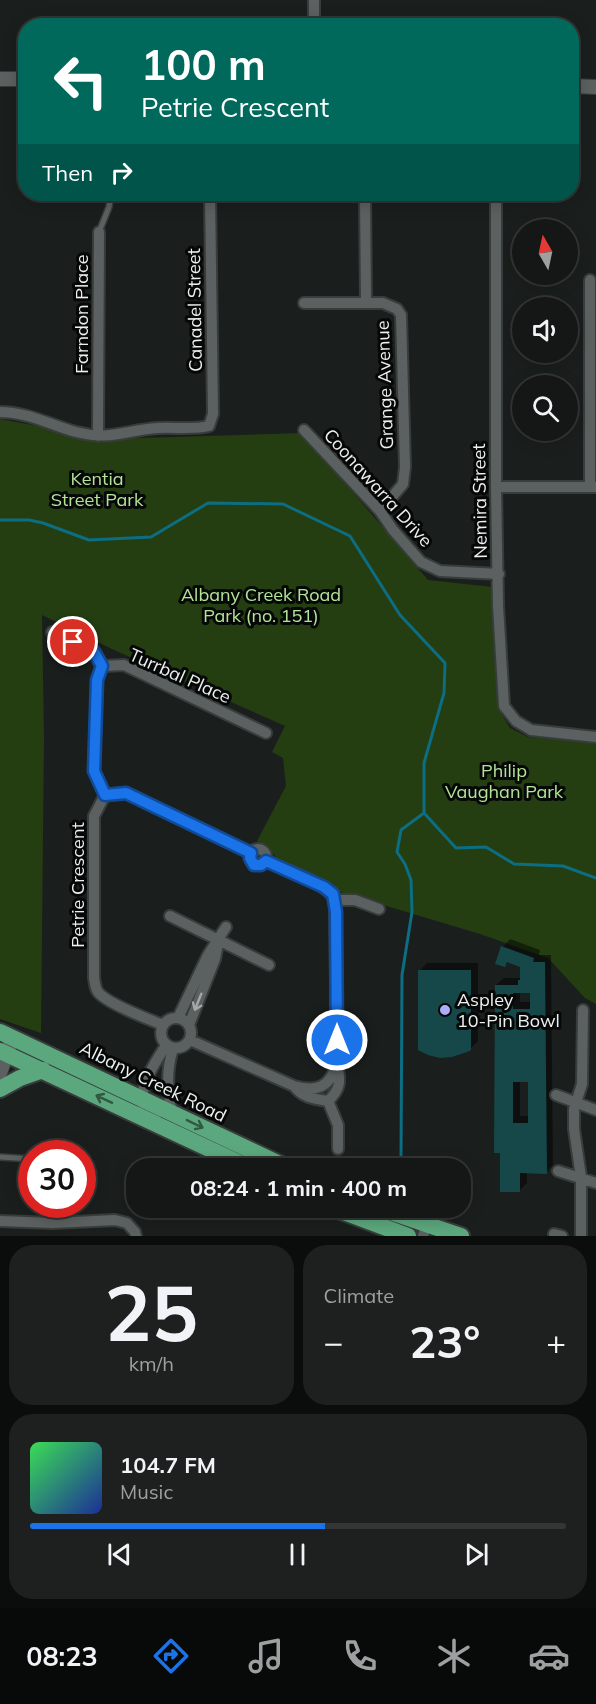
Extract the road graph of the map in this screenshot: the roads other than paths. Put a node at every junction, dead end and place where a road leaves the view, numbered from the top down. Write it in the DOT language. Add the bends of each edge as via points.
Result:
graph roads {
  1 [pos="314,0"];
  2 [pos="314,18"];
  3 [pos="0,79"];
  4 [pos="18,79"];
  5 [pos="579,86"];
  6 [pos="596,87"];
  7 [pos="110,201"];
  8 [pos="210,201"];
  9 [pos="365,201"];
  10 [pos="496,201"];
  11 [pos="99,232"];
  12 [pos="590,280"];
  13 [pos="366,302"];
  14 [pos="304,303"];
  15 [pos="0,412"];
  16 [pos="304,430"];
  17 [pos="98,436"];
  18 [pos="496,487"];
  19 [pos="593,487"];
  20 [pos="380,511"];
  21 [pos="499,574"];
  22 [pos="52,632"];
  23 [pos="102,666"];
  24 [pos="266,733"];
  25 [pos="596,737"];
  26 [pos="105,795"];
  27 [pos="335,900"];
  28 [pos="379,909"];
  29 [pos="170,916"];
  30 [pos="226,927"];
  31 [pos="219,940"];
  32 [pos="269,965"];
  33 [pos="583,1010"];
  34 [pos="178,1018"];
  35 [pos="162,1025"];
  36 [pos="189,1025"];
  37 [pos="3,1034"];
  38 [pos="190,1040"];
  39 [pos="170,1047"];
  40 [pos="3,1053"];
  41 [pos="337,1062"];
  42 [pos="43,1070"];
  43 [pos="0,1074"];
  44 [pos="294,1086"];
  45 [pos="0,1089"];
  46 [pos="556,1095"];
  47 [pos="142,1099"];
  48 [pos="328,1101"];
  49 [pos="578,1103"];
  50 [pos="596,1110"];
  51 [pos="172,1113"];
  52 [pos="157,1124"];
  53 [pos="338,1149"];
  54 [pos="0,1157"];
  55 [pos="18,1158"];
  56 [pos="229,1158"];
  57 [pos="267,1158"];
  58 [pos="558,1171"];
  59 [pos="581,1177"];
  60 [pos="596,1183"];
  61 [pos="53,1218"];
  62 [pos="360,1218"];
  63 [pos="400,1218"];
  64 [pos="0,1221"];
  65 [pos="53,1223"];
  66 [pos="425,1230"];
  67 [pos="136,1236"];
  68 [pos="408,1236"];
  69 [pos="461,1236"];
  70 [pos="581,1236"];
  1 -- 2 [label="street"];
  3 -- 4 [label="street"];
  5 -- 6 [label="street"];
  7 -- 11 [label="lane, Farndon Place"];
  8 -- 17 [label="street, Canadel Street" via="213,414 209,426"];
  9 -- 13 [label="street"];
  10 -- 18 [label="street, Nemira Street"];
  11 -- 17 [label="street, Farndon Place"];
  12 -- 19 [label="street"];
  13 -- 14 [label="street, Grange Avenue"];
  13 -- 20 [label="street, Grange Avenue" via="391,305 402,322 405,467 403,484"];
  15 -- 17 [label="street" via="22,413"];
  16 -- 20 [label="street, Coonawarra Drive"];
  18 -- 19 [label="street"];
  18 -- 21 [label="street, Nemira Street"];
  20 -- 21 [label="street, Coonawarra Drive" via="421,562 440,571"];
  21 -- 25 [label="street, Nemira Street" via="504,706 516,721 531,730"];
  22 -- 23 [label="street" via="94,652"];
  23 -- 24 [label="street, Turrbal Place" via="123,665"];
  23 -- 26 [label="street, Turrbal Place" via="97,680 94,771"];
  26 -- 27 [label="street" via="126,793 251,853 254,865 266,861 324,887"];
  26 -- 35 [label="street, Petrie Crescent" via="94,816 96,989 113,1003"];
  27 -- 28 [label="street" via="355,900"];
  27 -- 41 [label="street"];
  29 -- 31 [label="street"];
  30 -- 31 [label="street"];
  31 -- 32 [label="street"];
  31 -- 34 [label="street"];
  31 -- 36 [label="street, one-way"];
  33 -- 49 [label="street"];
  34 -- 35 [label="street"];
  34 -- 36 [label="street"];
  35 -- 39 [label="street" via="160,1035"];
  36 -- 38 [label="street"];
  37 -- 40 [label="street"];
  37 -- 47 [label="main road, Albany Creek Road"];
  38 -- 39 [label="street" via="183,1047"];
  38 -- 44 [label="street"];
  39 -- 47 [label="street" via="146,1083"];
  39 -- 51 [label="street" via="167,1086"];
  40 -- 42 [label="main road, Albany Creek Road"];
  40 -- 43 [label="street"];
  41 -- 44 [label="street" via="333,1077 323,1087"];
  41 -- 48 [label="street" via="338,1092"];
  42 -- 45 [label="main road"];
  52 -- 42 [label="main road, Albany Creek Road, one-way"];
  44 -- 48 [label="street" via="300,1095"];
  46 -- 49 [label="street"];
  47 -- 51 [label="main road, Albany Creek Road"];
  47 -- 52 [label="street" via="145,1108 155,1114"];
  48 -- 53 [label="street" via="338,1125"];
  49 -- 50 [label="street"];
  49 -- 59 [label="street" via="574,1109 574,1129"];
  51 -- 57 [label="main road, Albany Creek Road, one-way"];
  52 -- 56 [label="main road, Albany Creek Road"];
  54 -- 55 [label="lane"];
  58 -- 59 [label="street"];
  59 -- 60 [label="street"];
  59 -- 70 [label="street"];
  61 -- 65 [label="street"];
  62 -- 68 [label="main road"];
  63 -- 66 [label="main road"];
  64 -- 65 [label="street"];
  65 -- 67 [label="street" via="122,1221 132,1227"];
  66 -- 69 [label="main road"];
}
